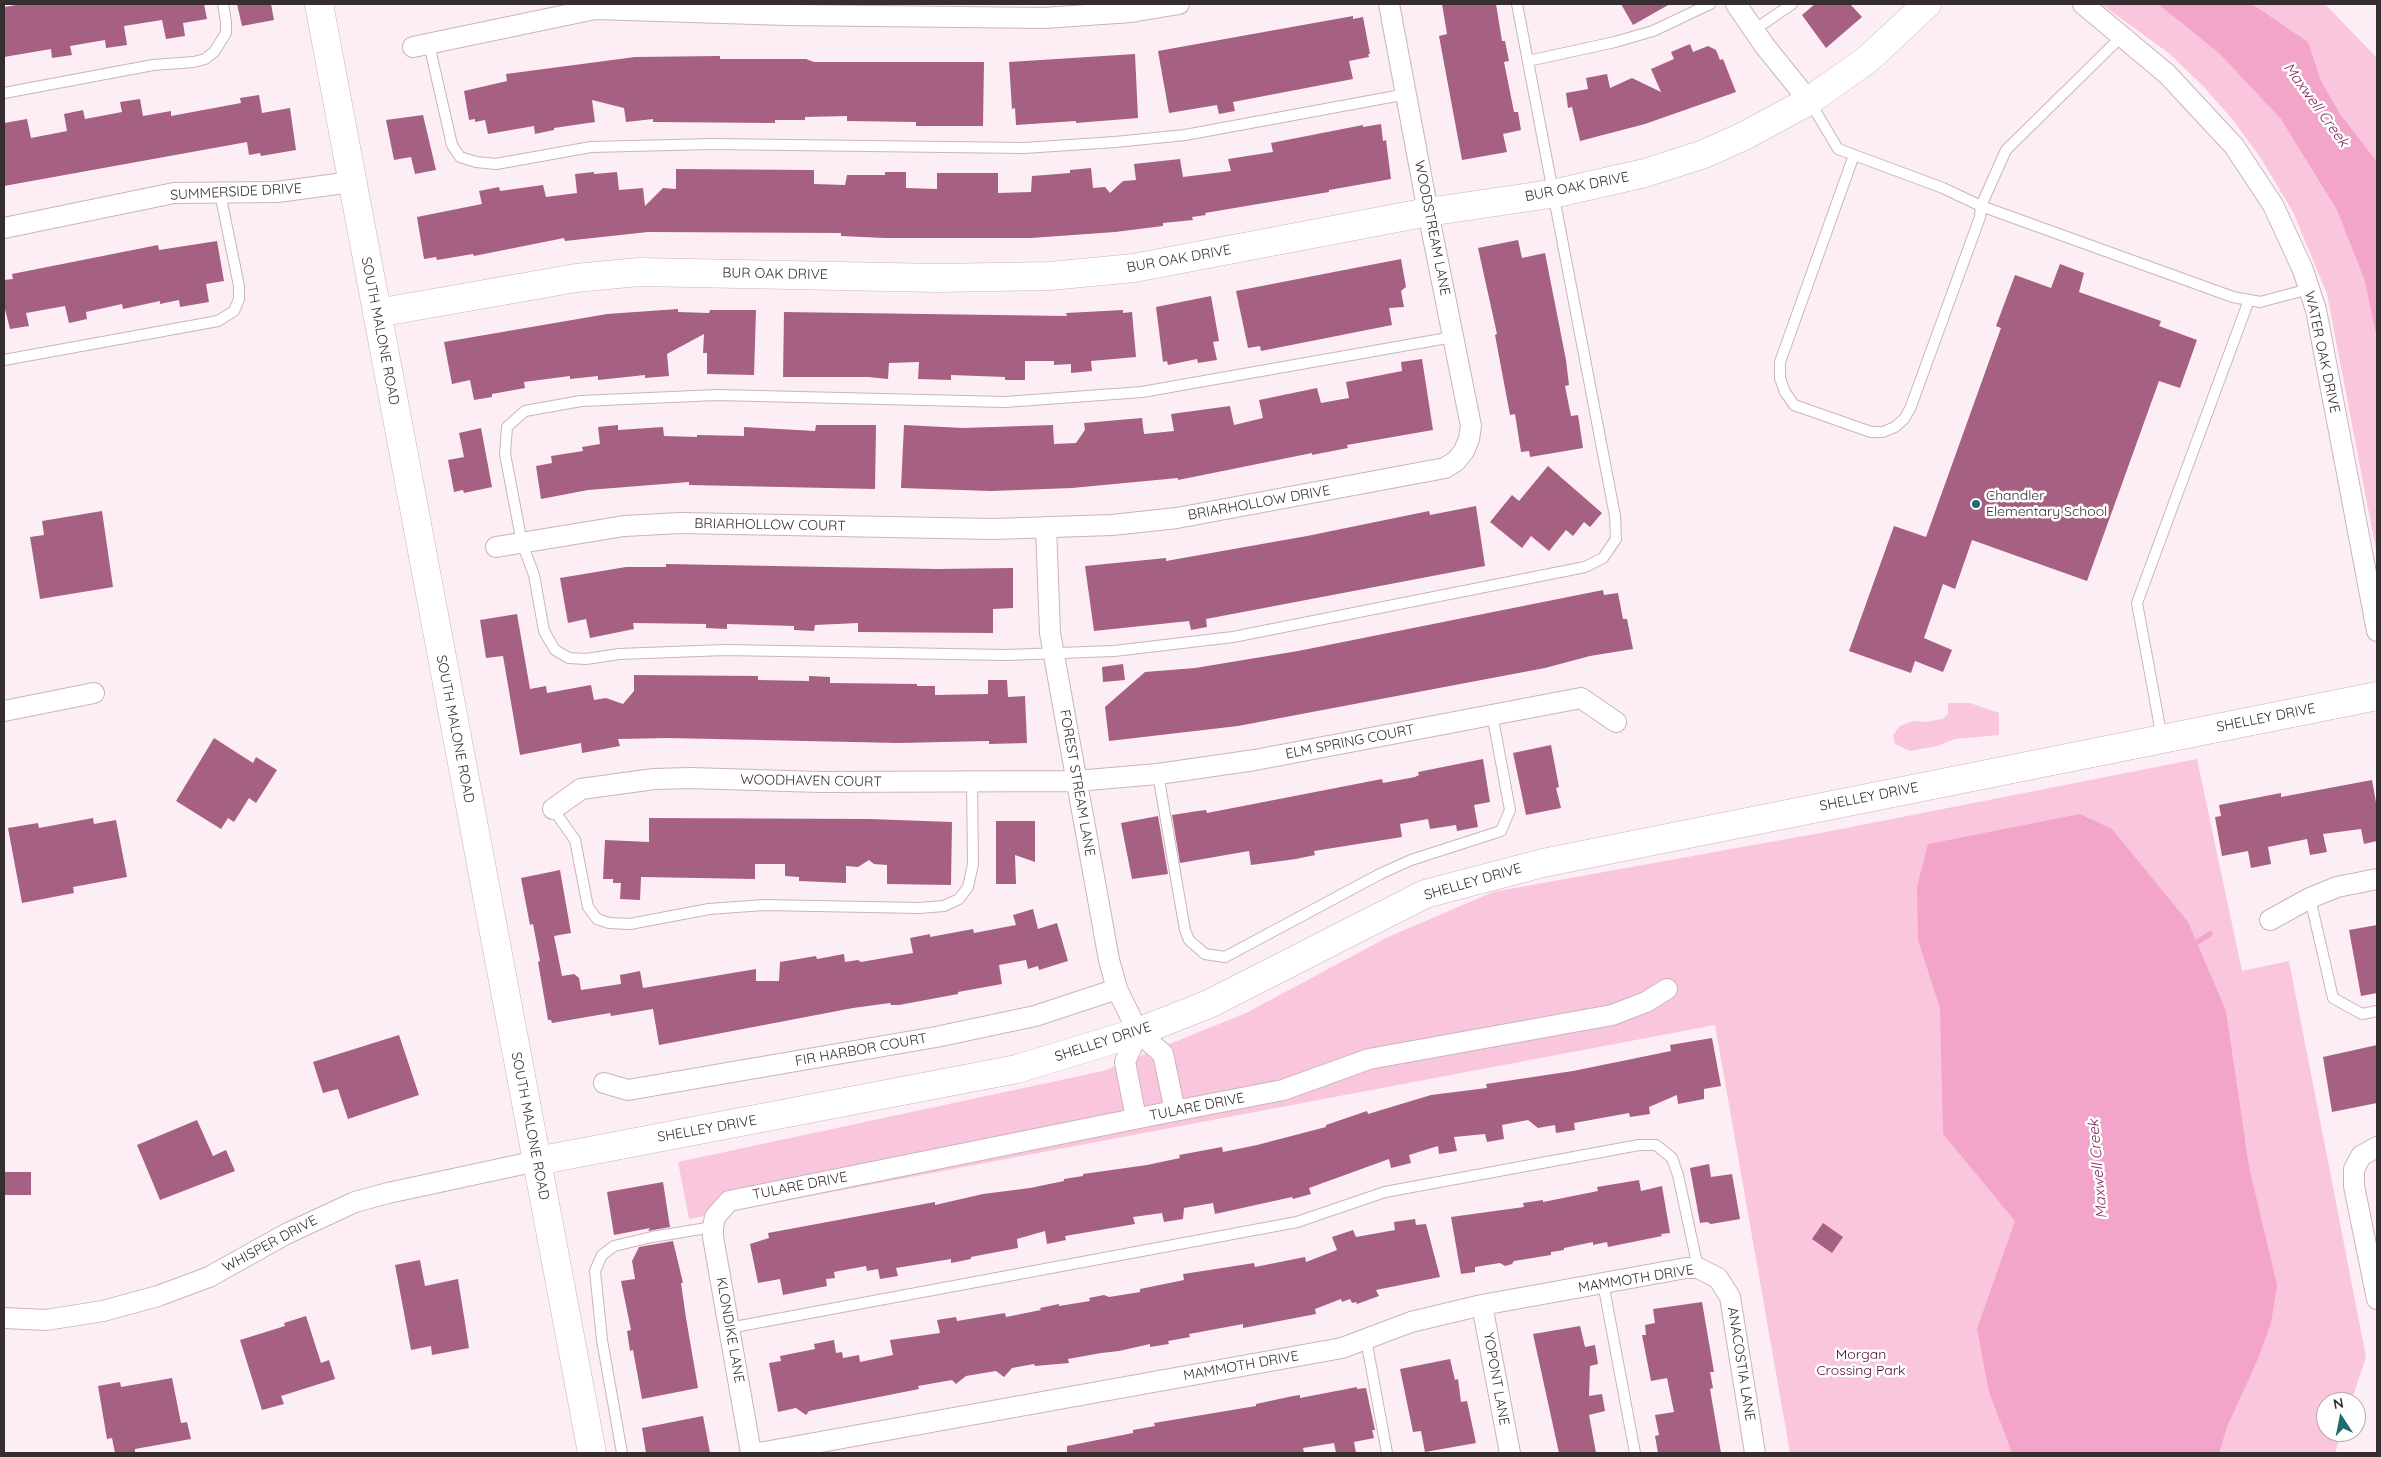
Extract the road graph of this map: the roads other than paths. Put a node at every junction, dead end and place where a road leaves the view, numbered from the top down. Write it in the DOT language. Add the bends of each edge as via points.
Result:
graph roads {
  1 [pos="223,4"];
  2 [pos="318,4"];
  3 [pos="1180,4"];
  4 [pos="1389,4"];
  5 [pos="1517,4"];
  6 [pos="1710,4"];
  7 [pos="1736,4"];
  8 [pos="1792,4"];
  9 [pos="1927,4"];
  10 [pos="2083,4"];
  11 [pos="936,10"];
  12 [pos="1754,30"];
  13 [pos="2122,36"];
  14 [pos="421,46"];
  15 [pos="1528,61"];
  16 [pos="4,93"];
  17 [pos="1407,94"];
  18 [pos="1809,101"];
  19 [pos="1854,155"];
  20 [pos="352,182"];
  21 [pos="220,193"];
  22 [pos="1552,193"];
  23 [pos="1981,206"];
  24 [pos="1428,212"];
  25 [pos="4,228"];
  26 [pos="2309,289"];
  27 [pos="2249,300"];
  28 [pos="377,313"];
  29 [pos="1453,337"];
  30 [pos="4,360"];
  31 [pos="1464,451"];
  32 [pos="1046,527"];
  33 [pos="522,543"];
  34 [pos="496,547"];
  35 [pos="2377,630"];
  36 [pos="1053,653"];
  37 [pos="94,693"];
  38 [pos="2377,696"];
  39 [pos="4,711"];
  40 [pos="1492,714"];
  41 [pos="1616,722"];
  42 [pos="2162,738"];
  43 [pos="1158,774"];
  44 [pos="1076,781"];
  45 [pos="972,782"];
  46 [pos="553,809"];
  47 [pos="2377,879"];
  48 [pos="2310,898"];
  49 [pos="2270,920"];
  50 [pos="1116,989"];
  51 [pos="1667,989"];
  52 [pos="2377,1011"];
  53 [pos="1138,1032"];
  54 [pos="604,1083"];
  55 [pos="1175,1111"];
  56 [pos="1136,1118"];
  57 [pos="2369,1152"];
  58 [pos="537,1160"];
  59 [pos="713,1227"];
  60 [pos="1698,1268"];
  61 [pos="1718,1278"];
  62 [pos="2375,1279"];
  63 [pos="1603,1283"];
  64 [pos="2377,1299"];
  65 [pos="1482,1305"];
  66 [pos="4,1318"];
  67 [pos="729,1328"];
  68 [pos="1366,1340"];
  69 [pos="592,1453"];
  70 [pos="622,1453"];
  71 [pos="751,1453"];
  72 [pos="759,1453"];
  73 [pos="1387,1453"];
  74 [pos="1510,1453"];
  75 [pos="1635,1453"];
  76 [pos="1755,1453"];
  1 -- 16 [label="lane" via="226,34 205,59 152,65"];
  2 -- 20 [label="street, SOUTH MALONE ROAD"];
  3 -- 11 [label="street" via="1131,12 1044,18"];
  4 -- 17 [label="street, WOODSTREAM LANE"];
  5 -- 15 [label="lane"];
  6 -- 15 [label="lane" via="1625,40"];
  7 -- 12 [label="street"];
  8 -- 12 [label="lane"];
  9 -- 18 [label="street, BUR OAK DRIVE" via="1868,59"];
  10 -- 13 [label="street, WATER OAK DRIVE"];
  11 -- 14 [label="street" via="787,15 595,9"];
  12 -- 18 [label="street"];
  13 -- 23 [label="lane" via="2006,150"];
  13 -- 26 [label="street, WATER OAK DRIVE" via="2167,74 2234,146 2273,206"];
  14 -- 17 [label="lane" via="452,145 460,157 496,164 591,147 712,144 1024,148 1115,142 1185,135"];
  15 -- 22 [label="lane"];
  17 -- 24 [label="street, WOODSTREAM LANE"];
  18 -- 19 [label="lane" via="1838,149"];
  18 -- 22 [label="street, BUR OAK DRIVE" via="1704,154 1645,173"];
  19 -- 23 [label="lane" via="1943,188"];
  19 -- 23 [label="lane" via="1780,362 1780,378 1794,405 1871,432 1883,432 1904,420 1980,217"];
  20 -- 21 [label="street, SUMMERSIDE DRIVE" via="277,192"];
  20 -- 28 [label="street, SOUTH MALONE ROAD"];
  21 -- 25 [label="street, SUMMERSIDE DRIVE" via="174,193"];
  21 -- 30 [label="lane" via="239,286 239,299 234,311 218,321"];
  22 -- 24 [label="street, BUR OAK DRIVE"];
  22 -- 36 [label="lane" via="1615,516 1616,539 1602,558 1585,567 1232,637"];
  23 -- 27 [label="lane"];
  24 -- 28 [label="street, BUR OAK DRIVE" via="1205,256 1060,276 938,278 639,272 567,279"];
  24 -- 29 [label="street, WOODSTREAM LANE"];
  26 -- 27 [label="lane" via="2260,302"];
  26 -- 35 [label="street, WATER OAK DRIVE" via="2316,310"];
  27 -- 42 [label="lane" via="2137,603"];
  28 -- 58 [label="street, SOUTH MALONE ROAD"];
  29 -- 31 [label="street, WOODSTREAM LANE" via="1471,426"];
  29 -- 33 [label="lane" via="1142,392 1005,402 717,395 581,401 525,411 507,427 505,454"];
  31 -- 32 [label="street, BRIARHOLLOW DRIVE" via="1445,468 1314,494 1177,518 1112,525"];
  32 -- 33 [label="street, BRIARHOLLOW COURT" via="680,523 624,526"];
  32 -- 36 [label="street, FOREST STREAM LANE"];
  33 -- 34 [label="street, BRIARHOLLOW COURT"];
  33 -- 36 [label="lane" via="534,575 544,631 555,650 569,658 725,650"];
  36 -- 44 [label="street, FOREST STREAM LANE"];
  37 -- 39 [label="street"];
  38 -- 42 [label="street, SHELLEY DRIVE"];
  40 -- 41 [label="street, ELM SPRING COURT" via="1581,698"];
  40 -- 43 [label="street, ELM SPRING COURT" via="1255,760"];
  40 -- 43 [label="lane" via="1510,810 1501,831 1411,860 1380,874 1226,956 1205,954 1189,940 1184,930"];
  42 -- 53 [label="street, SHELLEY DRIVE" via="1543,863 1425,894 1209,1004"];
  43 -- 44 [label="street, ELM SPRING COURT"];
  44 -- 45 [label="street, WOODHAVEN COURT"];
  44 -- 50 [label="street, FOREST STREAM LANE"];
  45 -- 46 [label="street, WOODHAVEN COURT" via="654,779 581,789"];
  45 -- 46 [label="lane" via="973,864 968,887 960,899 944,906 919,908 764,905 709,909 630,924 609,923 597,919 588,906 575,840"];
  47 -- 48 [label="street" via="2337,887"];
  48 -- 49 [label="street"];
  48 -- 52 [label="lane" via="2333,998 2362,1014"];
  50 -- 53 [label="street, FOREST STREAM LANE"];
  50 -- 54 [label="street, FIR HARBOR COURT" via="1035,1016 936,1037 628,1090"];
  51 -- 55 [label="street, TULARE DRIVE" via="1646,1002 1612,1015 1369,1059 1283,1090"];
  53 -- 55 [label="street, FOREST STREAM LANE" via="1163,1054"];
  53 -- 56 [label="street" via="1125,1062"];
  53 -- 58 [label="street, SHELLEY DRIVE" via="1017,1070"];
  55 -- 56 [label="street, TULARE DRIVE"];
  56 -- 59 [label="street, TULARE DRIVE" via="740,1198 721,1208"];
  57 -- 62 [label="street" via="2354,1169 2354,1186"];
  58 -- 66 [label="street, WHISPER DRIVE" via="355,1202 286,1234 209,1277 158,1296 103,1311 46,1320"];
  58 -- 69 [label="street, SOUTH MALONE ROAD"];
  59 -- 67 [label="street, KLONDIKE LANE"];
  59 -- 70 [label="lane" via="614,1246 602,1255 595,1271 601,1331"];
  60 -- 61 [label="street, MAMMOTH DRIVE"];
  60 -- 63 [label="street, MAMMOTH DRIVE"];
  60 -- 67 [label="lane" via="1672,1158 1656,1145 1639,1144 1385,1192 1297,1222"];
  61 -- 76 [label="street, ANACOSTIA LANE" via="1730,1296"];
  62 -- 64 [label="street"];
  63 -- 65 [label="street, MAMMOTH DRIVE"];
  63 -- 75 [label="lane"];
  65 -- 68 [label="street, MAMMOTH DRIVE" via="1411,1322"];
  65 -- 74 [label="street, YOPONT LANE"];
  67 -- 71 [label="street, KLONDIKE LANE"];
  68 -- 72 [label="street, MAMMOTH DRIVE" via="1342,1348"];
  68 -- 73 [label="lane"];
}
